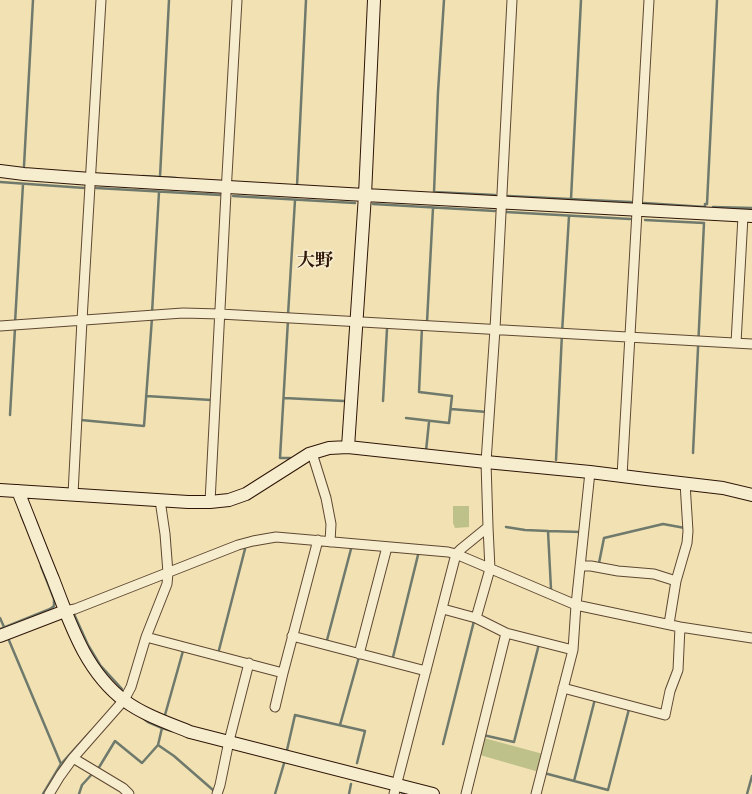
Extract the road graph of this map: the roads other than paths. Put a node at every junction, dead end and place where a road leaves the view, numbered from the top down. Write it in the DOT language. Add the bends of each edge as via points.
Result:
graph roads {
  1 [pos="101,0"];
  2 [pos="237,0"];
  3 [pos="374,0"];
  4 [pos="512,0"];
  5 [pos="649,0"];
  6 [pos="0,171"];
  7 [pos="90,179"];
  8 [pos="226,187"];
  9 [pos="365,195"];
  10 [pos="501,202"];
  11 [pos="637,210"];
  12 [pos="747,216"];
  13 [pos="220,314"];
  14 [pos="82,320"];
  15 [pos="356,322"];
  16 [pos="0,326"];
  17 [pos="495,329"];
  18 [pos="630,336"];
  19 [pos="736,343"];
  20 [pos="752,344"];
  21 [pos="348,447"];
  22 [pos="312,453"];
  23 [pos="486,462"];
  24 [pos="590,472"];
  25 [pos="622,476"];
  26 [pos="685,483"];
  27 [pos="0,490"];
  28 [pos="18,491"];
  29 [pos="73,494"];
  30 [pos="752,495"];
  31 [pos="160,500"];
  32 [pos="210,502"];
  33 [pos="488,527"];
  34 [pos="318,540"];
  35 [pos="330,542"];
  36 [pos="387,547"];
  37 [pos="456,554"];
  38 [pos="580,566"];
  39 [pos="490,569"];
  40 [pos="168,573"];
  41 [pos="676,581"];
  42 [pos="576,605"];
  43 [pos="442,609"];
  44 [pos="65,611"];
  45 [pos="476,618"];
  46 [pos="669,624"];
  47 [pos="680,627"];
  48 [pos="506,633"];
  49 [pos="0,636"];
  50 [pos="292,636"];
  51 [pos="146,637"];
  52 [pos="752,638"];
  53 [pos="573,650"];
  54 [pos="359,654"];
  55 [pos="249,663"];
  56 [pos="426,671"];
  57 [pos="283,673"];
  58 [pos="563,688"];
  59 [pos="124,700"];
  60 [pos="275,707"];
  61 [pos="229,741"];
  62 [pos="73,758"];
  63 [pos="395,790"];
  64 [pos="49,794"];
  65 [pos="129,794"];
  66 [pos="217,794"];
  67 [pos="433,794"];
  68 [pos="466,794"];
  69 [pos="536,794"];
  1 -- 7 [label="street"];
  2 -- 8 [label="street"];
  3 -- 9 [label="street"];
  4 -- 10 [label="street"];
  5 -- 11 [label="street"];
  6 -- 7 [label="street"];
  7 -- 8 [label="street"];
  7 -- 14 [label="street"];
  8 -- 9 [label="street"];
  8 -- 13 [label="street"];
  9 -- 10 [label="street"];
  9 -- 15 [label="street"];
  10 -- 11 [label="street"];
  10 -- 17 [label="street"];
  11 -- 12 [label="street"];
  11 -- 18 [label="street"];
  12 -- 19 [label="street"];
  13 -- 14 [label="street" via="183,313"];
  13 -- 15 [label="street"];
  13 -- 32 [label="street"];
  14 -- 16 [label="street"];
  14 -- 29 [label="street"];
  15 -- 17 [label="street"];
  15 -- 21 [label="street"];
  17 -- 18 [label="street"];
  17 -- 23 [label="street"];
  18 -- 19 [label="street"];
  18 -- 25 [label="street"];
  19 -- 20 [label="street"];
  21 -- 22 [label="street" via="329,448"];
  21 -- 23 [label="street"];
  22 -- 32 [label="street" via="246,494 229,500"];
  22 -- 35 [label="street" via="326,498 331,524"];
  23 -- 24 [label="street"];
  23 -- 33 [label="street"];
  24 -- 25 [label="street"];
  24 -- 38 [label="street"];
  25 -- 26 [label="street"];
  26 -- 30 [label="street"];
  26 -- 41 [label="street" via="687,542"];
  27 -- 28 [label="street"];
  28 -- 29 [label="street"];
  28 -- 44 [label="street"];
  29 -- 31 [label="street"];
  31 -- 32 [label="street"];
  31 -- 40 [label="street"];
  33 -- 37 [label="street"];
  33 -- 39 [label="street"];
  34 -- 35 [label="street"];
  34 -- 40 [label="street" via="276,538 253,541"];
  34 -- 50 [label="street"];
  35 -- 36 [label="street"];
  36 -- 37 [label="street"];
  36 -- 54 [label="street"];
  37 -- 39 [label="street"];
  37 -- 43 [label="street"];
  38 -- 41 [label="street" via="654,574"];
  38 -- 42 [label="street"];
  39 -- 42 [label="street"];
  39 -- 45 [label="street"];
  40 -- 44 [label="street"];
  40 -- 51 [label="street" via="167,584"];
  41 -- 46 [label="street"];
  42 -- 46 [label="street"];
  42 -- 53 [label="street"];
  43 -- 45 [label="street"];
  43 -- 56 [label="street"];
  44 -- 49 [label="street"];
  44 -- 59 [label="street" via="93,668"];
  45 -- 48 [label="street"];
  46 -- 47 [label="street"];
  47 -- 52 [label="street"];
  47 -- 58 [label="street" via="678,670 665,715"];
  48 -- 53 [label="street"];
  48 -- 68 [label="street"];
  50 -- 54 [label="street"];
  50 -- 57 [label="street"];
  51 -- 55 [label="street"];
  51 -- 59 [label="street" via="131,688"];
  53 -- 58 [label="street"];
  54 -- 56 [label="street"];
  55 -- 57 [label="street"];
  55 -- 61 [label="street"];
  56 -- 63 [label="street"];
  57 -- 60 [label="street"];
  58 -- 69 [label="street"];
  59 -- 61 [label="street" via="166,723 190,732"];
  59 -- 62 [label="street"];
  61 -- 63 [label="street"];
  61 -- 66 [label="street"];
  62 -- 64 [label="street"];
  62 -- 65 [label="street"];
  63 -- 67 [label="street"];
}
